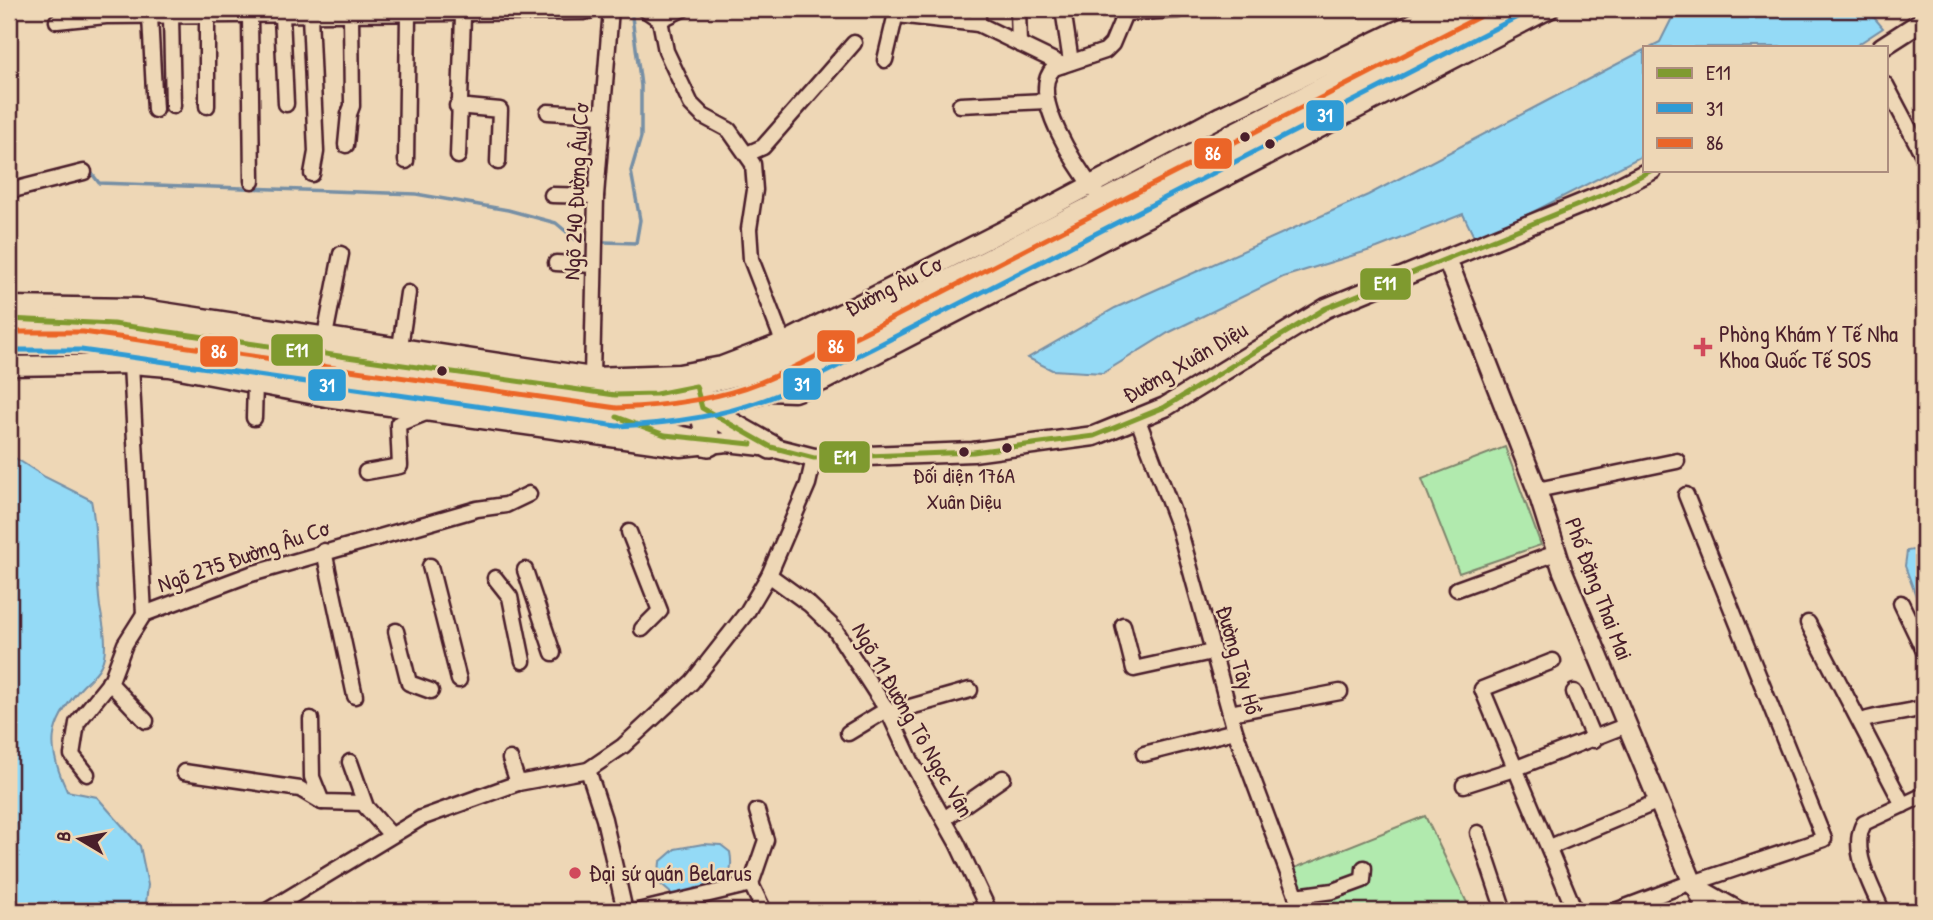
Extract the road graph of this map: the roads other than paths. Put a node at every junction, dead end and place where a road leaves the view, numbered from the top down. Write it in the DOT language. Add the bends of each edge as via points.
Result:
graph roads {
  1 [pos="597,9"];
  2 [pos="611,9"];
  3 [pos="644,9"];
  4 [pos="684,9"];
  5 [pos="978,9"];
  6 [pos="1018,9"];
  7 [pos="1063,9"];
  8 [pos="1441,9"];
  9 [pos="1478,9"];
  10 [pos="1513,9"];
  11 [pos="1549,9"];
  12 [pos="1178,10"];
  13 [pos="105,12"];
  14 [pos="897,12"];
  15 [pos="358,13"];
  16 [pos="255,14"];
  17 [pos="295,14"];
  18 [pos="408,15"];
  19 [pos="207,16"];
  20 [pos="463,16"];
  21 [pos="150,17"];
  22 [pos="171,17"];
  23 [pos="660,20"];
  24 [pos="1924,20"];
  25 [pos="57,21"];
  26 [pos="978,24"];
  27 [pos="855,43"];
  28 [pos="1019,44"];
  29 [pos="1887,46"];
  30 [pos="885,60"];
  31 [pos="1067,63"];
  32 [pos="1888,89"];
  33 [pos="1047,101"];
  34 [pos="286,104"];
  35 [pos="960,105"];
  36 [pos="173,106"];
  37 [pos="207,106"];
  38 [pos="457,106"];
  39 [pos="155,110"];
  40 [pos="548,112"];
  41 [pos="603,115"];
  42 [pos="346,145"];
  43 [pos="747,154"];
  44 [pos="458,156"];
  45 [pos="1924,157"];
  46 [pos="406,161"];
  47 [pos="498,162"];
  48 [pos="84,172"];
  49 [pos="1648,172"];
  50 [pos="312,174"];
  51 [pos="252,181"];
  52 [pos="9,191"];
  53 [pos="1097,193"];
  54 [pos="552,195"];
  55 [pos="596,196"];
  56 [pos="341,254"];
  57 [pos="1013,258"];
  58 [pos="1447,259"];
  59 [pos="556,263"];
  60 [pos="593,265"];
  61 [pos="408,293"];
  62 [pos="9,306"];
  63 [pos="9,319"];
  64 [pos="325,336"];
  65 [pos="9,341"];
  66 [pos="82,341"];
  67 [pos="400,347"];
  68 [pos="283,348"];
  69 [pos="787,351"];
  70 [pos="9,354"];
  71 [pos="131,364"];
  72 [pos="9,366"];
  73 [pos="280,372"];
  74 [pos="592,377"];
  75 [pos="255,383"];
  76 [pos="762,391"];
  77 [pos="699,397"];
  78 [pos="432,411"];
  79 [pos="254,418"];
  80 [pos="1138,420"];
  81 [pos="607,435"];
  82 [pos="709,444"];
  83 [pos="771,447"];
  84 [pos="814,458"];
  85 [pos="1677,461"];
  86 [pos="366,472"];
  87 [pos="1537,490"];
  88 [pos="529,494"];
  89 [pos="1686,495"];
  90 [pos="629,532"];
  91 [pos="324,551"];
  92 [pos="1556,552"];
  93 [pos="430,566"];
  94 [pos="525,570"];
  95 [pos="769,575"];
  96 [pos="495,578"];
  97 [pos="1457,589"];
  98 [pos="1901,603"];
  99 [pos="144,614"];
  100 [pos="1808,623"];
  101 [pos="1123,625"];
  102 [pos="642,629"];
  103 [pos="396,631"];
  104 [pos="1924,651"];
  105 [pos="1212,652"];
  106 [pos="553,653"];
  107 [pos="523,661"];
  108 [pos="1553,661"];
  109 [pos="459,680"];
  110 [pos="109,682"];
  111 [pos="970,690"];
  112 [pos="431,691"];
  113 [pos="1340,692"];
  114 [pos="1574,692"];
  115 [pos="355,696"];
  116 [pos="1924,707"];
  117 [pos="887,712"];
  118 [pos="1230,713"];
  119 [pos="311,719"];
  120 [pos="146,721"];
  121 [pos="1862,721"];
  122 [pos="1627,725"];
  123 [pos="1235,731"];
  124 [pos="848,733"];
  125 [pos="1594,740"];
  126 [pos="1144,754"];
  127 [pos="510,759"];
  128 [pos="350,762"];
  129 [pos="1514,769"];
  130 [pos="588,770"];
  131 [pos="184,772"];
  132 [pos="87,774"];
  133 [pos="1003,778"];
  134 [pos="518,783"];
  135 [pos="1464,785"];
  136 [pos="1924,794"];
  137 [pos="1659,801"];
  138 [pos="323,802"];
  139 [pos="364,803"];
  140 [pos="1903,805"];
  141 [pos="757,811"];
  142 [pos="944,819"];
  143 [pos="1478,833"];
  144 [pos="391,835"];
  145 [pos="1550,847"];
  146 [pos="1364,868"];
  147 [pos="751,884"];
  148 [pos="1693,884"];
  149 [pos="1296,896"];
  150 [pos="1701,910"];
  151 [pos="267,911"];
  152 [pos="625,911"];
  153 [pos="638,911"];
  154 [pos="764,911"];
  155 [pos="989,911"];
  156 [pos="1302,911"];
  157 [pos="1504,911"];
  158 [pos="1575,911"];
  159 [pos="1615,911"];
  160 [pos="1738,911"];
  161 [pos="1882,911"];
  1 -- 20 [label="street"];
  2 -- 41 [label="street, Ngõ 240 Đường Âu Cơ"];
  3 -- 23 [label="street"];
  4 -- 23 [label="street"];
  5 -- 26 [label="street"];
  6 -- 28 [label="street"];
  7 -- 31 [label="street"];
  8 -- 53 [label="street, Đường Âu Cơ" via="1221,116"];
  9 -- 53 [label="main road, Đường Âu Cơ"];
  10 -- 57 [label="main road, Đường Âu Cơ"];
  11 -- 76 [label="street, Đường Âu Cơ" via="823,381 794,392"];
  12 -- 31 [label="street" via="1125,13 1112,44 1094,56"];
  13 -- 21 [label="street"];
  13 -- 25 [label="street"];
  14 -- 26 [label="street"];
  14 -- 30 [label="street"];
  15 -- 17 [label="street"];
  15 -- 18 [label="street"];
  15 -- 42 [label="street"];
  16 -- 17 [label="street"];
  16 -- 19 [label="street"];
  16 -- 51 [label="street"];
  17 -- 34 [label="street"];
  17 -- 50 [label="street" via="316,152"];
  18 -- 20 [label="street"];
  18 -- 46 [label="street"];
  19 -- 22 [label="street"];
  19 -- 37 [label="street"];
  20 -- 38 [label="street"];
  21 -- 22 [label="street"];
  21 -- 39 [label="street"];
  22 -- 36 [label="street"];
  23 -- 43 [label="street" via="666,51 691,104 729,130"];
  24 -- 29 [label="street"];
  26 -- 28 [label="street"];
  27 -- 43 [label="street" via="763,147"];
  28 -- 31 [label="street"];
  31 -- 33 [label="street" via="1048,73"];
  32 -- 45 [label="street"];
  33 -- 35 [label="street"];
  33 -- 53 [label="street" via="1056,128"];
  38 -- 44 [label="street"];
  38 -- 47 [label="street" via="500,110"];
  40 -- 41 [label="street"];
  41 -- 55 [label="street, Ngõ 240 Đường Âu Cơ"];
  43 -- 69 [label="street" via="755,178 751,259"];
  48 -- 52 [label="street"];
  49 -- 58 [label="street, Đường Xuân Diệu"];
  53 -- 57 [label="main road, Đường Âu Cơ"];
  53 -- 69 [label="street, Đường Âu Cơ"];
  54 -- 55 [label="street"];
  55 -- 60 [label="street, Ngõ 240 Đường Âu Cơ"];
  56 -- 64 [label="street"];
  57 -- 69 [label="main road, Đường Âu Cơ"];
  57 -- 76 [label="main road, Đường Âu Cơ"];
  58 -- 80 [label="street, Đường Xuân Diệu" via="1326,308"];
  58 -- 87 [label="street, Phố Đặng Thai Mai"];
  59 -- 60 [label="street"];
  60 -- 74 [label="street, Ngõ 240 Đường Âu Cơ"];
  61 -- 67 [label="street"];
  62 -- 64 [label="street, Đường Âu Cơ" via="137,308"];
  63 -- 68 [label="main road, Đường Âu Cơ" via="82,320"];
  64 -- 67 [label="street, Đường Âu Cơ"];
  65 -- 66 [label="main road, Đường Âu Cơ"];
  66 -- 70 [label="main road" via="57,352"];
  66 -- 73 [label="main road, Đường Âu Cơ"];
  67 -- 74 [label="street, Đường Âu Cơ"];
  68 -- 73 [label="main road"];
  68 -- 77 [label="main road, Đường Âu Cơ" via="615,395"];
  69 -- 74 [label="street, Đường Âu Cơ" via="679,374"];
  69 -- 77 [label="main road, Đường Âu Cơ"];
  71 -- 72 [label="street, Đường Âu Cơ"];
  71 -- 75 [label="street, Đường Âu Cơ"];
  71 -- 99 [label="street, Ngõ 275 Đường Âu Cơ"];
  73 -- 81 [label="main road, Đường Âu Cơ"];
  75 -- 78 [label="street, Đường Âu Cơ"];
  75 -- 79 [label="street"];
  76 -- 77 [label="main road, Đường Âu Cơ"];
  76 -- 83 [label="main road" via="754,406 754,424"];
  77 -- 81 [label="main road, Đường Âu Cơ"];
  77 -- 82 [label="main road"];
  77 -- 83 [label="main road"];
  78 -- 81 [label="street, Đường Âu Cơ"];
  78 -- 86 [label="street" via="398,424 400,466"];
  80 -- 84 [label="street, Đường Xuân Diệu" via="1094,436 984,451"];
  80 -- 105 [label="street, Đường Tây Hồ" via="1179,528"];
  81 -- 82 [label="main road" via="637,429"];
  82 -- 83 [label="street, Đường Xuân Diệu"];
  83 -- 84 [label="street, Đường Xuân Diệu"];
  84 -- 95 [label="street" via="808,484"];
  85 -- 87 [label="street"];
  87 -- 92 [label="street, Phố Đặng Thai Mai"];
  88 -- 91 [label="street, Ngõ 275 Đường Âu Cơ" via="506,505"];
  89 -- 148 [label="street" via="1824,839"];
  90 -- 102 [label="street" via="660,611"];
  91 -- 99 [label="street, Ngõ 275 Đường Âu Cơ"];
  91 -- 115 [label="street"];
  92 -- 97 [label="street"];
  92 -- 122 [label="street, Phố Đặng Thai Mai"];
  93 -- 109 [label="street"];
  94 -- 106 [label="street"];
  95 -- 117 [label="street, Ngõ 11 Đường Tô Ngọc Vân" via="834,628"];
  95 -- 130 [label="street" via="747,612 692,682 623,746"];
  96 -- 107 [label="street" via="510,597"];
  98 -- 104 [label="street"];
  99 -- 110 [label="street"];
  100 -- 121 [label="street"];
  101 -- 105 [label="street" via="1134,670"];
  103 -- 112 [label="street" via="409,683"];
  105 -- 118 [label="street, Đường Tây Hồ"];
  108 -- 129 [label="street" via="1482,689"];
  110 -- 120 [label="street"];
  110 -- 132 [label="street" via="77,723 72,755"];
  111 -- 117 [label="street"];
  113 -- 118 [label="street"];
  114 -- 125 [label="street"];
  116 -- 121 [label="street"];
  117 -- 124 [label="street"];
  117 -- 142 [label="street, Ngõ 11 Đường Tô Ngọc Vân"];
  118 -- 123 [label="street, Đường Tây Hồ"];
  119 -- 138 [label="street" via="312,777"];
  121 -- 140 [label="street"];
  122 -- 125 [label="street"];
  122 -- 137 [label="street, Phố Đặng Thai Mai"];
  123 -- 126 [label="street"];
  123 -- 149 [label="street, Đường Tây Hồ"];
  125 -- 129 [label="street"];
  127 -- 134 [label="street"];
  128 -- 139 [label="street"];
  129 -- 135 [label="street"];
  129 -- 145 [label="street"];
  130 -- 134 [label="street"];
  130 -- 152 [label="street"];
  131 -- 138 [label="street" via="300,789"];
  133 -- 142 [label="street"];
  134 -- 144 [label="street" via="421,818"];
  136 -- 140 [label="street"];
  137 -- 145 [label="street"];
  137 -- 148 [label="street, Phố Đặng Thai Mai"];
  138 -- 139 [label="street"];
  139 -- 144 [label="street"];
  140 -- 161 [label="street" via="1864,823 1860,831 1858,845"];
  141 -- 147 [label="street" via="766,840"];
  142 -- 155 [label="street, Ngõ 11 Đường Tô Ngọc Vân" via="974,891"];
  143 -- 157 [label="street"];
  144 -- 151 [label="street"];
  145 -- 158 [label="street"];
  146 -- 149 [label="street" via="1366,877 1359,882"];
  147 -- 153 [label="street"];
  147 -- 154 [label="street"];
  148 -- 150 [label="street"];
  148 -- 159 [label="street"];
  148 -- 160 [label="street"];
  149 -- 156 [label="street, Đường Tây Hồ"];
}
